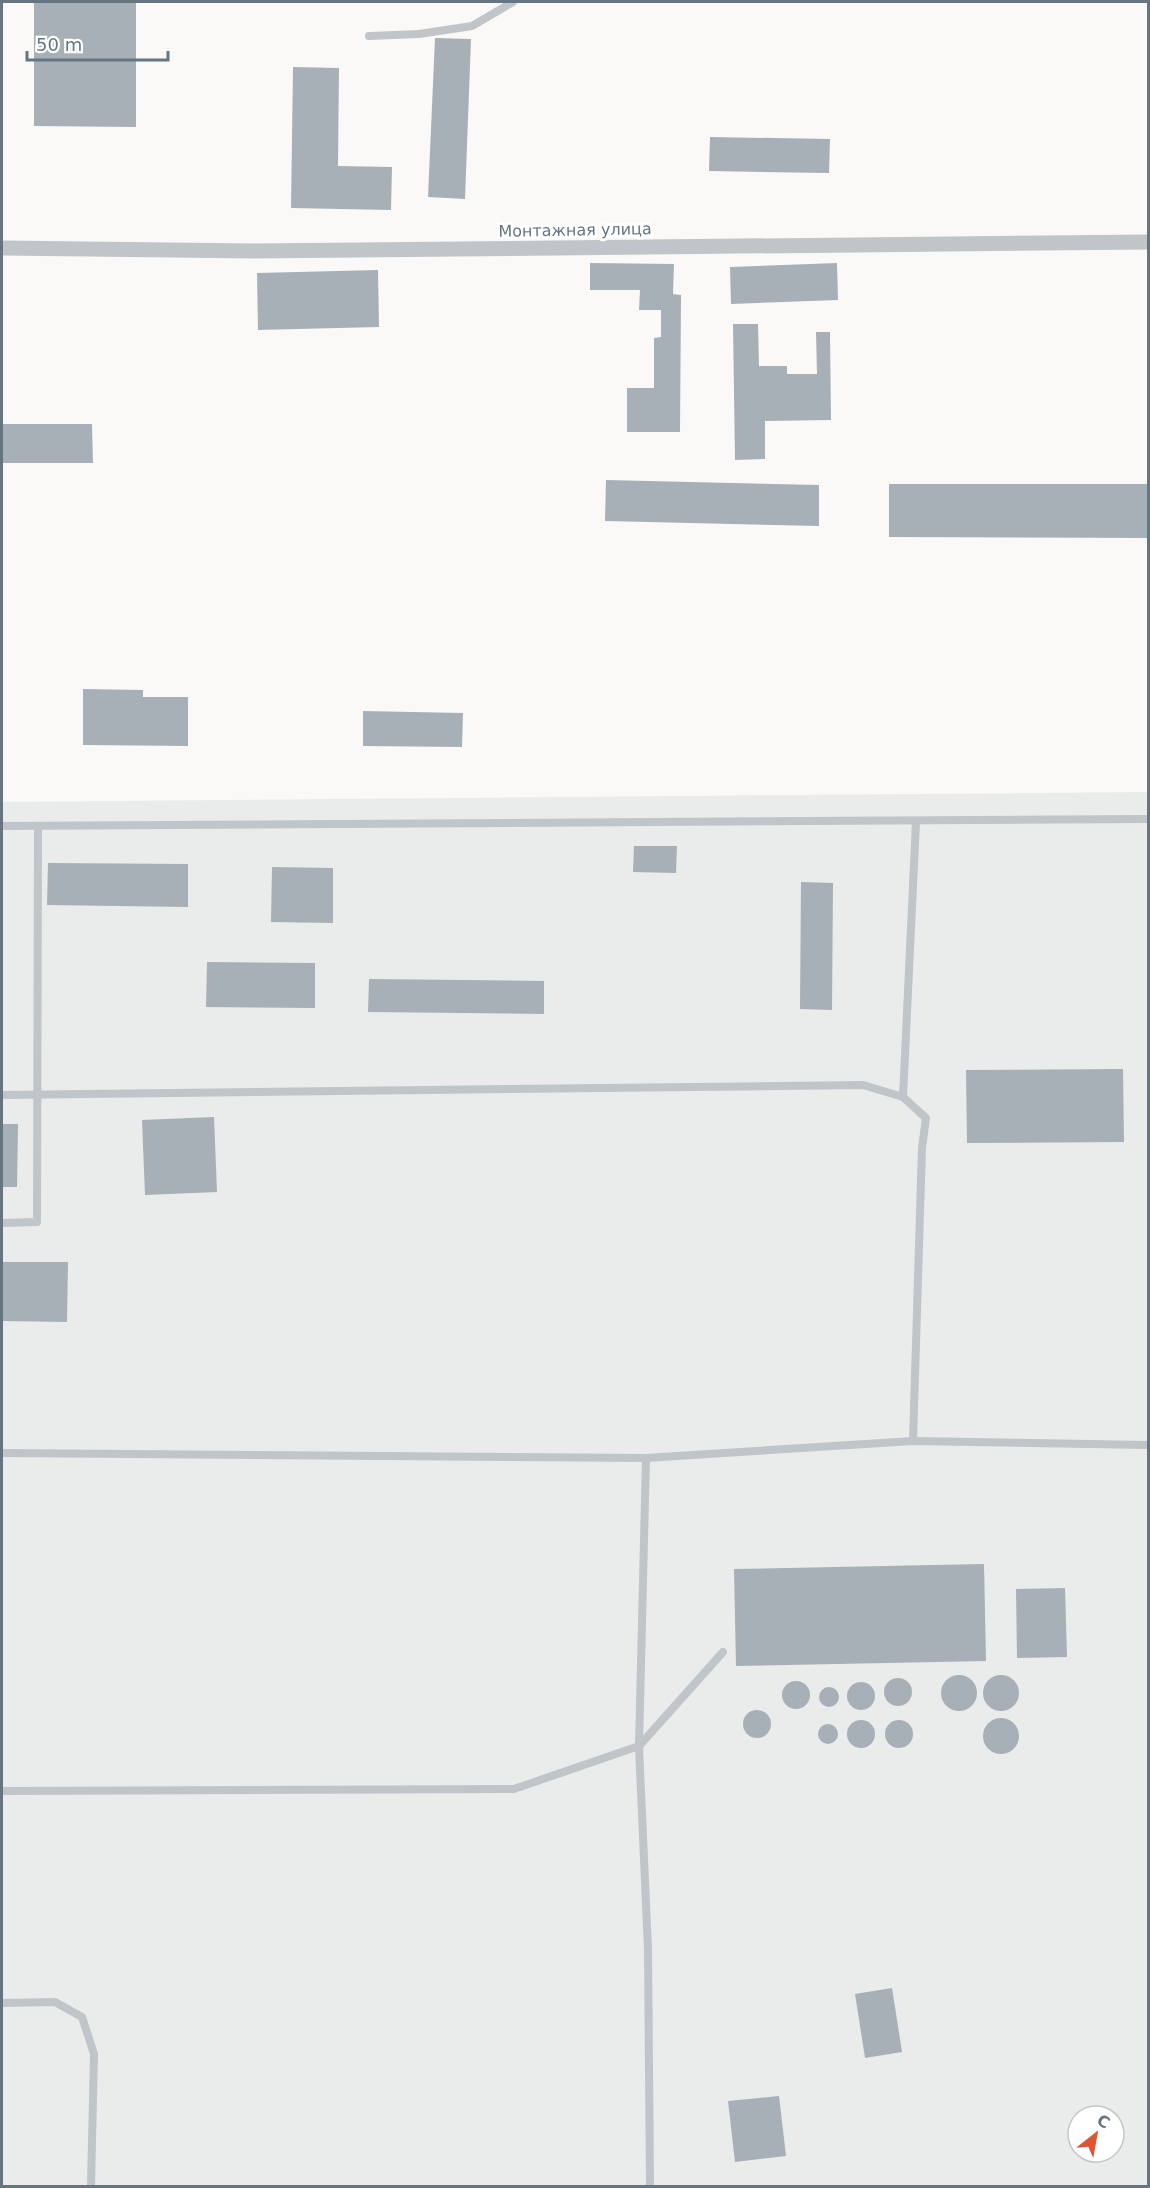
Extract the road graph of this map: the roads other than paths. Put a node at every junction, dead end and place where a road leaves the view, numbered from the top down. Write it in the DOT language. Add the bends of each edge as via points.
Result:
graph roads {
  1 [pos="513,2"];
  2 [pos="369,36"];
  3 [pos="1149,242"];
  4 [pos="2,248"];
  5 [pos="1149,819"];
  6 [pos="916,822"];
  7 [pos="2,826"];
  8 [pos="38,826"];
  9 [pos="38,1094"];
  10 [pos="2,1095"];
  11 [pos="903,1097"];
  12 [pos="2,1222"];
  13 [pos="913,1441"];
  14 [pos="1149,1445"];
  15 [pos="2,1453"];
  16 [pos="646,1458"];
  17 [pos="723,1652"];
  18 [pos="639,1746"];
  19 [pos="2,1791"];
  20 [pos="2,2003"];
  21 [pos="91,2187"];
  22 [pos="650,2187"];
  1 -- 2 [label="lane" via="472,26"];
  3 -- 4 [label="street, Монтажная улица" via="254,251"];
  5 -- 6 [label="lane"];
  6 -- 8 [label="lane"];
  6 -- 11 [label="lane"];
  7 -- 8 [label="lane"];
  8 -- 9 [label="lane"];
  9 -- 10 [label="lane"];
  9 -- 11 [label="lane" via="863,1085"];
  9 -- 12 [label="lane" via="38,1222"];
  11 -- 13 [label="lane" via="926,1118 921,1148"];
  13 -- 14 [label="lane"];
  13 -- 16 [label="lane"];
  15 -- 16 [label="lane"];
  16 -- 18 [label="lane"];
  17 -- 18 [label="lane"];
  18 -- 19 [label="lane" via="514,1789"];
  18 -- 22 [label="lane" via="648,1949"];
  20 -- 21 [label="lane" via="55,2002 82,2017 94,2054"];
}
